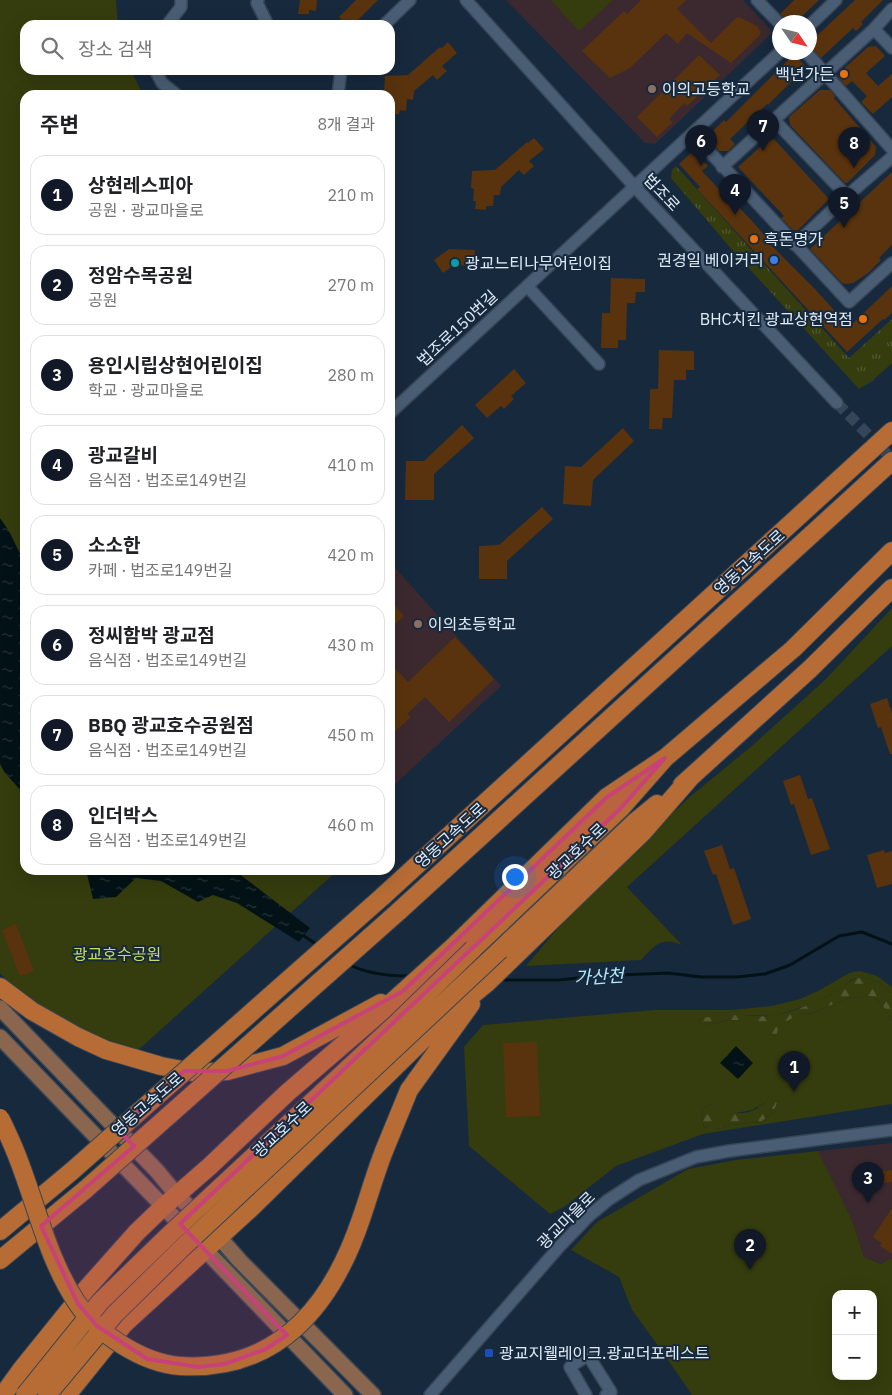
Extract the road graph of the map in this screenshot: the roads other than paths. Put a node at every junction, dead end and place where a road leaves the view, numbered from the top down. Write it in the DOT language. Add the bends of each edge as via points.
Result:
graph roads {
  1 [pos="180,0"];
  2 [pos="258,0"];
  3 [pos="410,0"];
  4 [pos="466,0"];
  5 [pos="836,0"];
  6 [pos="765,2"];
  7 [pos="892,9"];
  8 [pos="774,15"];
  9 [pos="817,18"];
  10 [pos="171,20"];
  11 [pos="266,20"];
  12 [pos="389,20"];
  13 [pos="874,28"];
  14 [pos="892,48"];
  15 [pos="772,60"];
  16 [pos="813,60"];
  17 [pos="825,73"];
  18 [pos="158,75"];
  19 [pos="340,75"];
  20 [pos="171,90"];
  21 [pos="339,90"];
  22 [pos="774,120"];
  23 [pos="693,134"];
  24 [pos="892,149"];
  25 [pos="892,157"];
  26 [pos="722,167"];
  27 [pos="634,186"];
  28 [pos="847,196"];
  29 [pos="795,245"];
  30 [pos="892,262"];
  31 [pos="527,286"];
  32 [pos="600,364"];
  33 [pos="838,403"];
  34 [pos="395,408"];
  35 [pos="892,431"];
  36 [pos="892,460"];
  37 [pos="892,551"];
  38 [pos="892,588"];
  39 [pos="664,758"];
  40 [pos="690,778"];
  41 [pos="0,987"];
  42 [pos="0,1008"];
  43 [pos="377,1010"];
  44 [pos="455,1017"];
  45 [pos="0,1037"];
  46 [pos="0,1118"];
  47 [pos="892,1130"];
  48 [pos="176,1194"];
  49 [pos="163,1207"];
  50 [pos="0,1231"];
  51 [pos="219,1237"];
  52 [pos="205,1250"];
  53 [pos="0,1260"];
  54 [pos="3,1395"];
  55 [pos="25,1395"];
  56 [pos="47,1395"];
  57 [pos="67,1395"];
  58 [pos="345,1395"];
  59 [pos="373,1395"];
  60 [pos="430,1395"];
  61 [pos="586,1395"];
  62 [pos="606,1395"];
  1 -- 10 [label="street" via="181,7"];
  2 -- 11 [label="street"];
  3 -- 12 [label="street"];
  4 -- 27 [label="street, 법조로"];
  5 -- 9 [label="street"];
  6 -- 8 [label="street"];
  7 -- 13 [label="street"];
  13 -- 14 [label="street"];
  13 -- 17 [label="street"];
  15 -- 23 [label="street, 법조로150번길"];
  16 -- 17 [label="street"];
  17 -- 22 [label="street"];
  17 -- 24 [label="street"];
  18 -- 20 [label="street"];
  19 -- 21 [label="street"];
  22 -- 26 [label="street"];
  22 -- 28 [label="street"];
  23 -- 26 [label="street"];
  23 -- 27 [label="street, 법조로150번길"];
  25 -- 28 [label="street"];
  26 -- 29 [label="street"];
  27 -- 31 [label="street, 법조로150번길"];
  27 -- 33 [label="street, 법조로"];
  28 -- 29 [label="street"];
  29 -- 30 [label="street" via="849,302"];
  31 -- 32 [label="street"];
  31 -- 34 [label="street, 법조로150번길"];
  35 -- 50 [label="highway, 영동고속도로, bridge" via="382,896"];
  36 -- 53 [label="highway, 영동고속도로, bridge" via="398,912 86,1189"];
  37 -- 39 [label="highway, 광교호수로" via="793,649"];
  38 -- 40 [label="highway, 광교호수로" via="810,669"];
  39 -- 43 [label="highway" via="608,797 452,948"];
  39 -- 55 [label="highway, 광교호수로, bridge" via="621,808 100,1302"];
  40 -- 44 [label="highway" via="643,832"];
  40 -- 56 [label="highway, 광교호수로, bridge" via="634,822 160,1269 114,1315"];
  41 -- 43 [label="highway" via="32,1011 106,1050 198,1073 227,1071 283,1056"];
  42 -- 48 [label="main road" via="158,1171"];
  43 -- 48 [label="highway"];
  44 -- 46 [label="highway, bridge" via="409,1090 360,1220 330,1286 307,1318 285,1337 246,1358 224,1364 198,1367 147,1359 97,1326 64,1283 43,1234 23,1170"];
  44 -- 51 [label="highway"];
  45 -- 49 [label="main road"];
  47 -- 60 [label="street, 광교마을로" via="729,1150 696,1158 639,1180 585,1220"];
  48 -- 49 [label="highway"];
  48 -- 51 [label="main road"];
  49 -- 52 [label="main road"];
  49 -- 54 [label="highway" via="88,1287"];
  51 -- 52 [label="highway"];
  51 -- 59 [label="main road"];
  52 -- 57 [label="highway" via="124,1324"];
  52 -- 58 [label="main road"];
  61 -- 62 [label="street" via="570,1367 588,1355 612,1392"];
}
